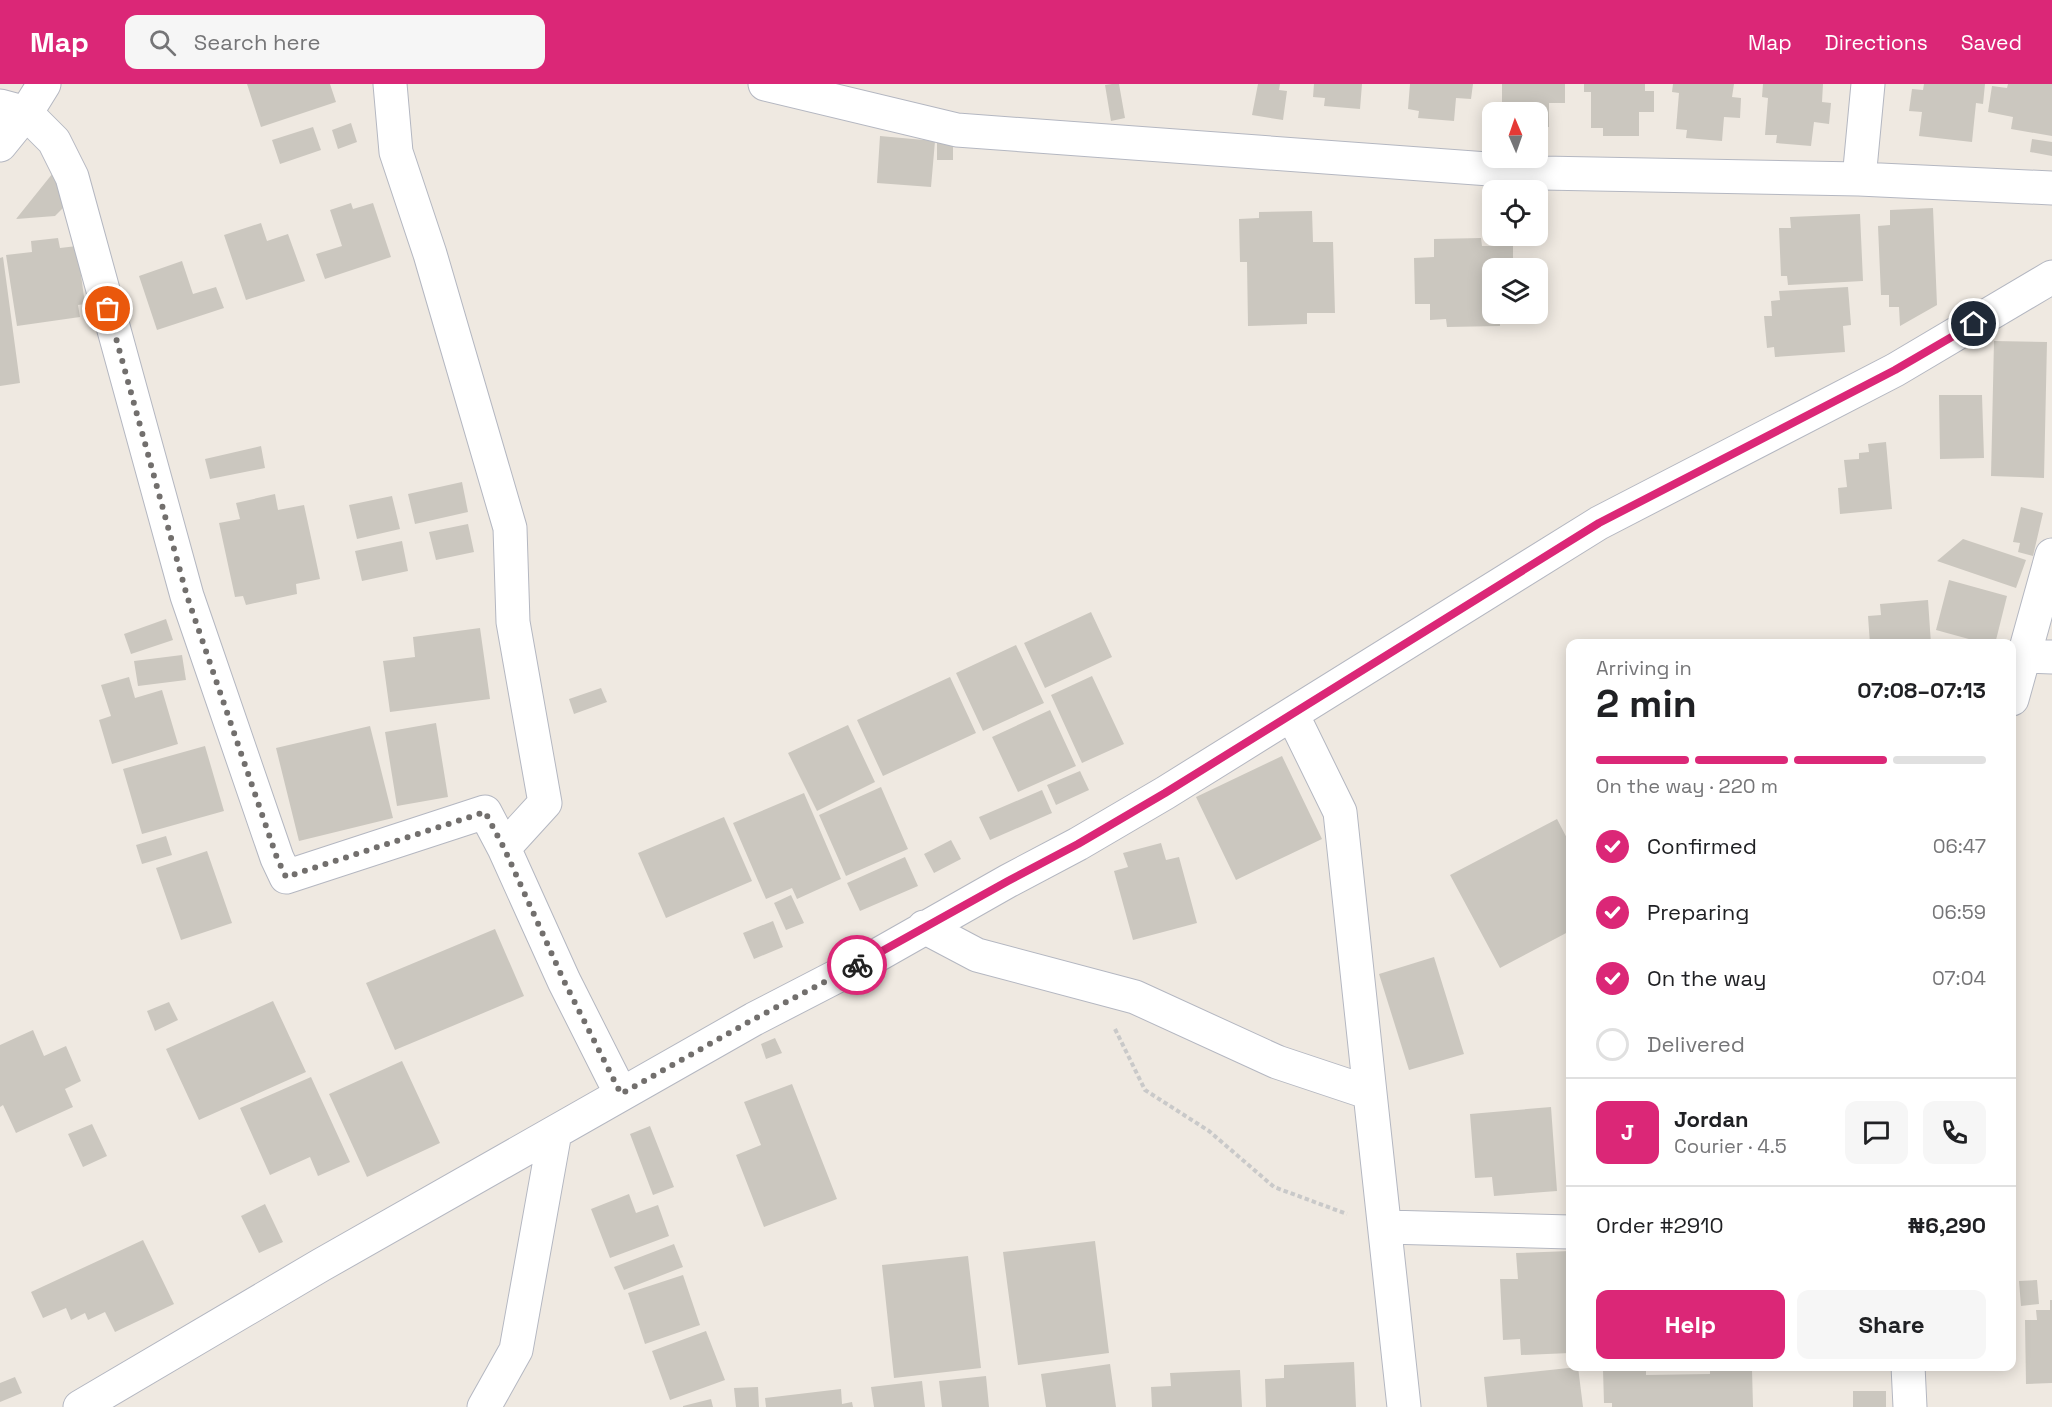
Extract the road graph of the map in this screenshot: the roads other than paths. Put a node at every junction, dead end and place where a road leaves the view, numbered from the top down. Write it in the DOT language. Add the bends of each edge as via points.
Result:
graph roads {
  1 [pos="44,84"];
  2 [pos="390,84"];
  3 [pos="765,84"];
  4 [pos="1868,84"];
  5 [pos="13,109"];
  6 [pos="0,145"];
  7 [pos="1859,179"];
  8 [pos="2052,188"];
  9 [pos="2052,278"];
  10 [pos="2052,555"];
  11 [pos="2037,656"];
  12 [pos="2016,692"];
  13 [pos="1292,714"];
  14 [pos="504,848"];
  15 [pos="924,927"];
  16 [pos="1370,1093"];
  17 [pos="621,1094"];
  18 [pos="555,1132"];
  19 [pos="1386,1227"];
  20 [pos="1566,1232"];
  21 [pos="1908,1371"];
  22 [pos="80,1407"];
  23 [pos="484,1407"];
  24 [pos="1404,1407"];
  25 [pos="1910,1407"];
  1 -- 5 [label="street"];
  2 -- 14 [label="street" via="396,152 510,528 513,622 545,803"];
  3 -- 7 [label="street" via="957,129 1542,173"];
  4 -- 7 [label="street"];
  5 -- 6 [label="street"];
  5 -- 14 [label="street" via="54,141 72,177 187,596 286,877 485,812"];
  7 -- 8 [label="street"];
  9 -- 13 [label="street" via="1895,370 1599,523"];
  10 -- 11 [label="street"];
  11 -- 12 [label="street"];
  13 -- 15 [label="street" via="1078,844"];
  13 -- 16 [label="street" via="1340,813"];
  14 -- 17 [label="street"];
  15 -- 16 [label="street" via="976,955 1136,997 1277,1062"];
  15 -- 17 [label="street"];
  16 -- 19 [label="street"];
  17 -- 18 [label="street"];
  18 -- 22 [label="street"];
  18 -- 23 [label="street" via="516,1350"];
  19 -- 20 [label="street"];
  19 -- 24 [label="street"];
  21 -- 25 [label="street"];
}
